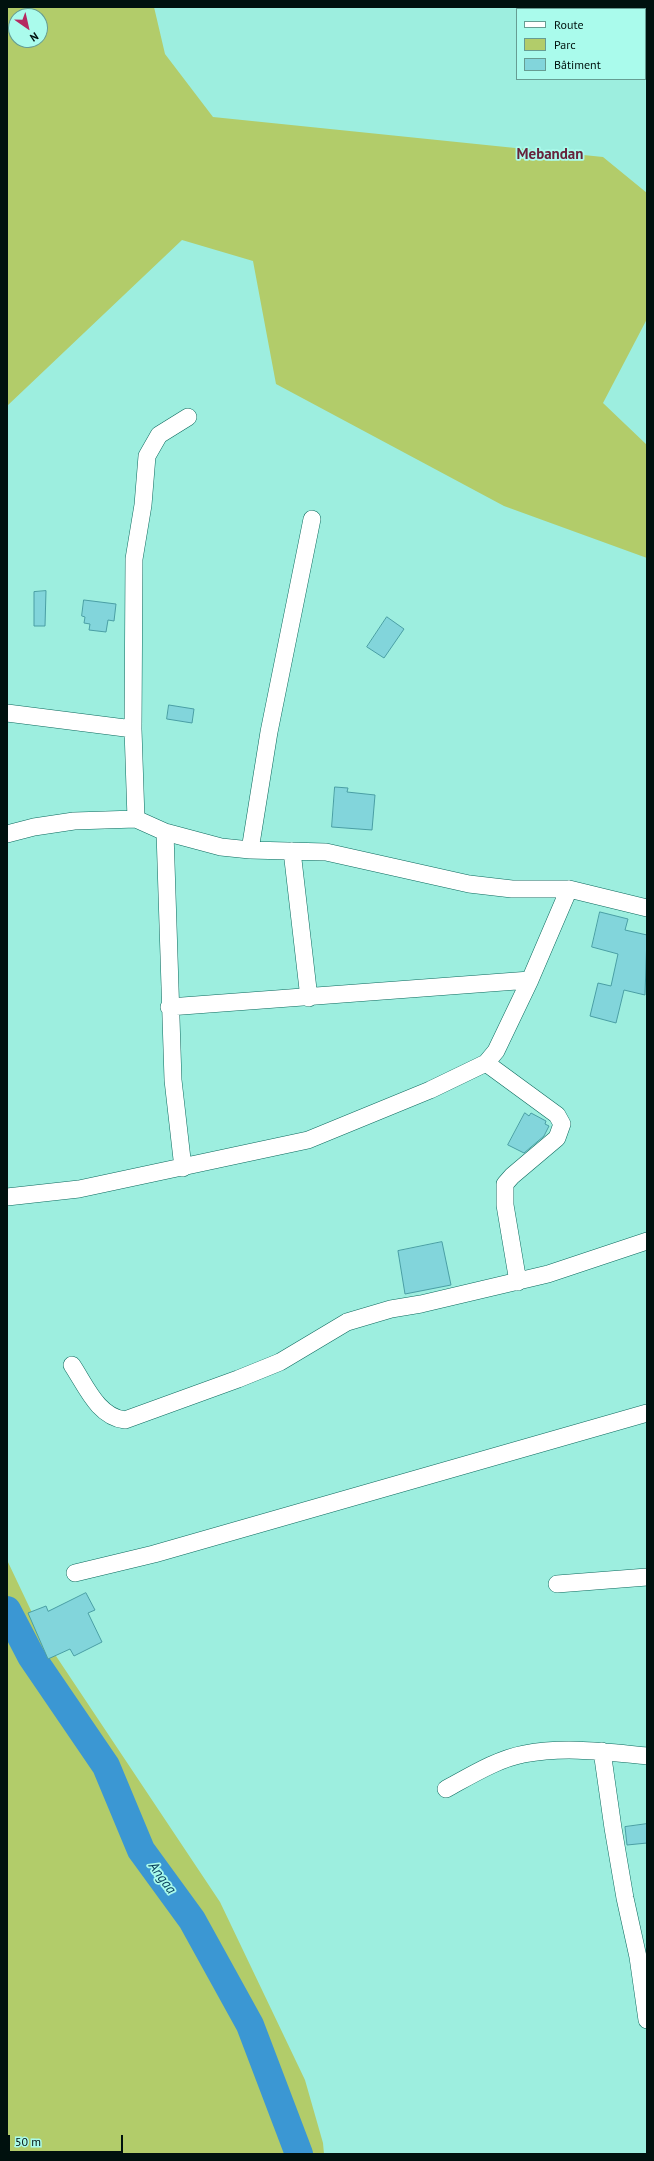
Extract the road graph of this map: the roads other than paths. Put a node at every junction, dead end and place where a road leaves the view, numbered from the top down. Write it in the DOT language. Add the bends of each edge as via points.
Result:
graph roads {
  1 [pos="188,417"];
  2 [pos="312,519"];
  3 [pos="7,713"];
  4 [pos="133,728"];
  5 [pos="136,819"];
  6 [pos="165,832"];
  7 [pos="7,834"];
  8 [pos="250,850"];
  9 [pos="292,851"];
  10 [pos="569,890"];
  11 [pos="647,908"];
  12 [pos="530,980"];
  13 [pos="309,998"];
  14 [pos="169,1007"];
  15 [pos="486,1063"];
  16 [pos="183,1168"];
  17 [pos="7,1197"];
  18 [pos="647,1241"];
  19 [pos="518,1282"];
  20 [pos="72,1365"];
  21 [pos="647,1413"];
  22 [pos="76,1573"];
  23 [pos="647,1577"];
  24 [pos="557,1584"];
  25 [pos="602,1751"];
  26 [pos="647,1756"];
  27 [pos="446,1789"];
  28 [pos="647,2020"];
  1 -- 4 [label="street" via="159,435 148,456 134,559"];
  2 -- 8 [label="street" via="269,732"];
  3 -- 4 [label="street"];
  4 -- 5 [label="street"];
  5 -- 6 [label="street"];
  5 -- 7 [label="street" via="74,820"];
  6 -- 8 [label="street" via="221,847"];
  6 -- 14 [label="street"];
  8 -- 9 [label="street"];
  9 -- 10 [label="street" via="326,852 469,884 512,889"];
  9 -- 13 [label="street"];
  10 -- 11 [label="street"];
  10 -- 12 [label="street"];
  12 -- 13 [label="street"];
  12 -- 15 [label="street" via="496,1051"];
  13 -- 14 [label="street"];
  14 -- 16 [label="street" via="173,1080"];
  15 -- 16 [label="street" via="430,1090 308,1140"];
  15 -- 19 [label="street" via="557,1115 562,1124 557,1138 505,1184 505,1205"];
  16 -- 17 [label="street" via="79,1189"];
  18 -- 19 [label="street"];
  19 -- 20 [label="street" via="347,1322 280,1362 125,1420 114,1419 102,1412"];
  21 -- 22 [label="street" via="154,1554"];
  23 -- 24 [label="street"];
  25 -- 26 [label="street"];
  25 -- 27 [label="street" via="557,1749 523,1754"];
  25 -- 28 [label="street"];
}
